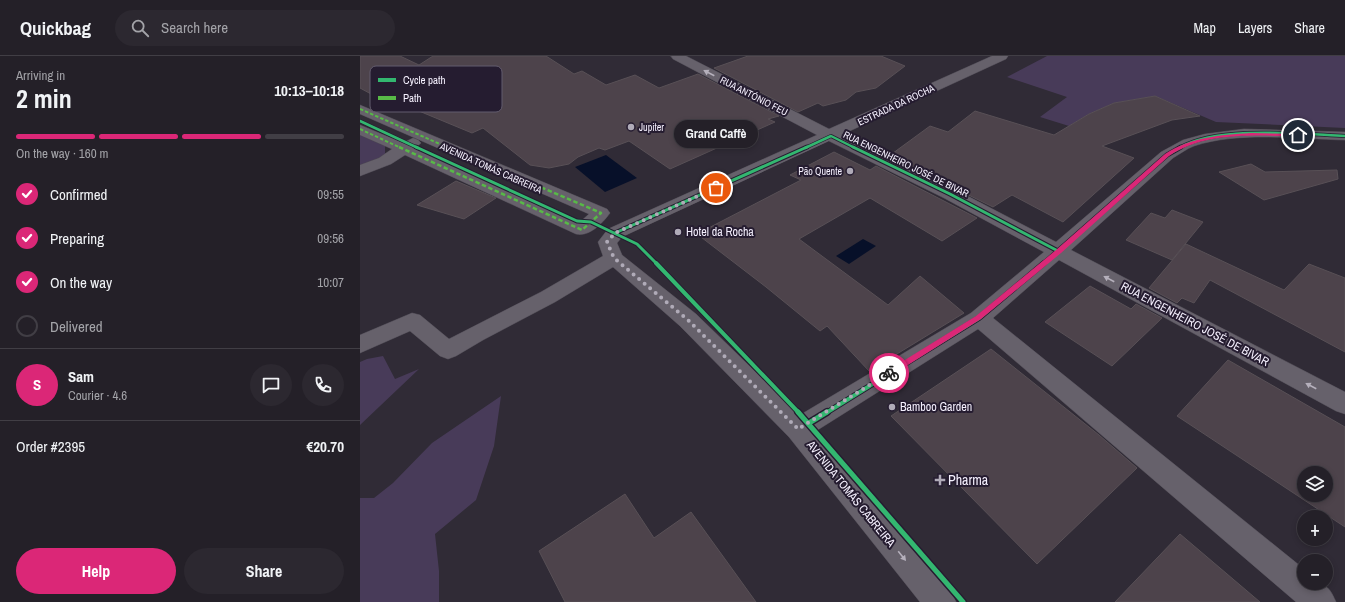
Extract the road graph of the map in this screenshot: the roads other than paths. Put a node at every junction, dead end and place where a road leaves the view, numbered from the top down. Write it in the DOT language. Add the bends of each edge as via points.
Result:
graph roads {
  1 [pos="677,56"];
  2 [pos="1002,56"];
  3 [pos="360,109"];
  4 [pos="360,118"];
  5 [pos="360,129"];
  6 [pos="831,136"];
  7 [pos="1345,136"];
  8 [pos="408,146"];
  9 [pos="360,171"];
  10 [pos="591,222"];
  11 [pos="615,233"];
  12 [pos="1058,251"];
  13 [pos="614,258"];
  14 [pos="978,318"];
  15 [pos="360,345"];
  16 [pos="1345,404"];
  17 [pos="804,426"];
  18 [pos="940,602"];
  19 [pos="1320,602"];
  6 -- 1 [label="street, RUA ANTÓNIO FEU, one-way"];
  2 -- 6 [label="street, ESTRADA DA ROCHA"];
  3 -- 10 [label="street" via="601,213"];
  4 -- 8 [label="street"];
  5 -- 8 [label="street"];
  6 -- 11 [label="street, ESTRADA DA ROCHA"];
  6 -- 12 [label="street, RUA ENGENHEIRO JOSÉ DE BIVAR" via="950,194"];
  7 -- 12 [label="street" via="1251,134 1215,137 1189,143 1167,155"];
  8 -- 9 [label="street" via="385,161"];
  8 -- 10 [label="street" via="582,230"];
  10 -- 11 [label="street"];
  11 -- 13 [label="street" via="607,242"];
  12 -- 14 [label="street"];
  16 -- 12 [label="street, RUA ENGENHEIRO JOSÉ DE BIVAR, one-way"];
  13 -- 15 [label="street" via="548,297 448,350 412,321"];
  13 -- 17 [label="street, AVENIDA TOMÁS CABREIRA" via="688,320"];
  14 -- 17 [label="street"];
  14 -- 19 [label="street"];
  17 -- 18 [label="street, AVENIDA TOMÁS CABREIRA, one-way"];
}
